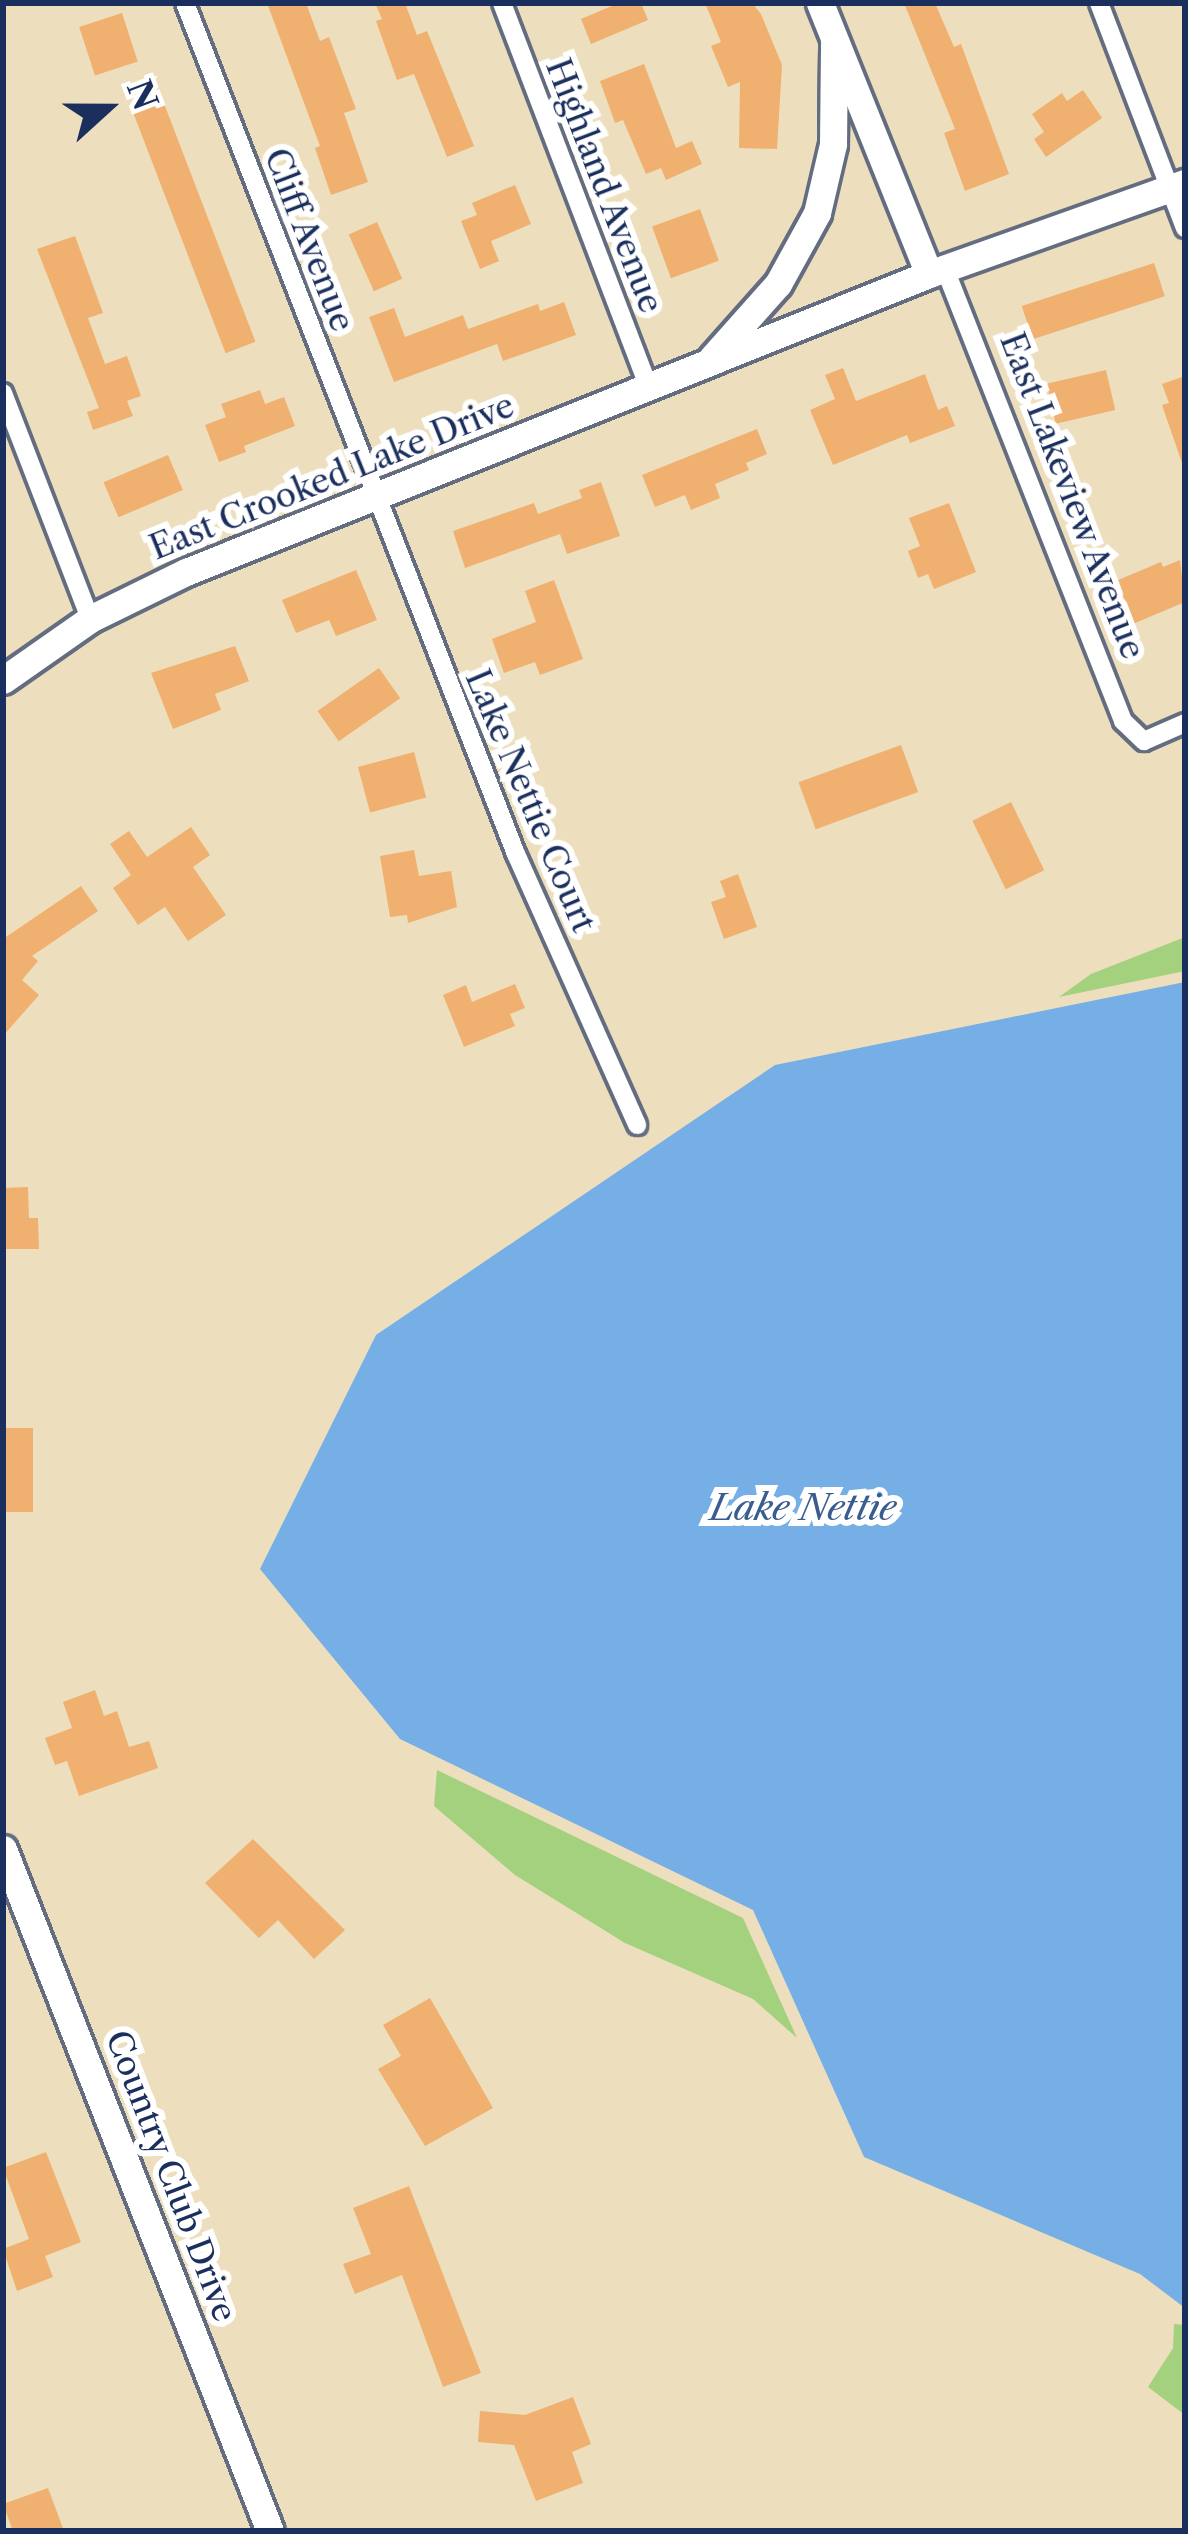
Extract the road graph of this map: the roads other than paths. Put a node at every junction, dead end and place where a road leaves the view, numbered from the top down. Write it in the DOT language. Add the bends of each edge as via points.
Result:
graph roads {
  1 [pos="185,3"];
  2 [pos="502,3"];
  3 [pos="820,3"];
  4 [pos="1099,3"];
  5 [pos="834,40"];
  6 [pos="1178,186"];
  7 [pos="1185,228"];
  8 [pos="937,271"];
  9 [pos="702,369"];
  10 [pos="650,390"];
  11 [pos="3,393"];
  12 [pos="378,497"];
  13 [pos="90,619"];
  14 [pos="3,680"];
  15 [pos="1185,723"];
  16 [pos="637,1125"];
  17 [pos="3,1849"];
  18 [pos="270,2531"];
  1 -- 12 [label="street, Cliff Avenue"];
  2 -- 10 [label="street, Highland Avenue"];
  3 -- 5 [label="street, East Lakeview Avenue"];
  4 -- 6 [label="street"];
  5 -- 8 [label="street, East Lakeview Avenue"];
  5 -- 9 [label="street, East Crooked Lake Drive" via="833,144 817,213 778,284"];
  6 -- 7 [label="street"];
  6 -- 8 [label="street, East Crooked Lake Drive"];
  8 -- 9 [label="street, East Crooked Lake Drive"];
  8 -- 15 [label="street, East Lakeview Avenue" via="1123,721 1144,741"];
  9 -- 10 [label="street, East Crooked Lake Drive"];
  10 -- 12 [label="street, East Crooked Lake Drive"];
  11 -- 13 [label="street"];
  12 -- 13 [label="street, East Crooked Lake Drive"];
  12 -- 16 [label="street, Lake Nettie Court" via="516,854"];
  13 -- 14 [label="street, East Crooked Lake Drive"];
  17 -- 18 [label="street, Country Club Drive"];
}
